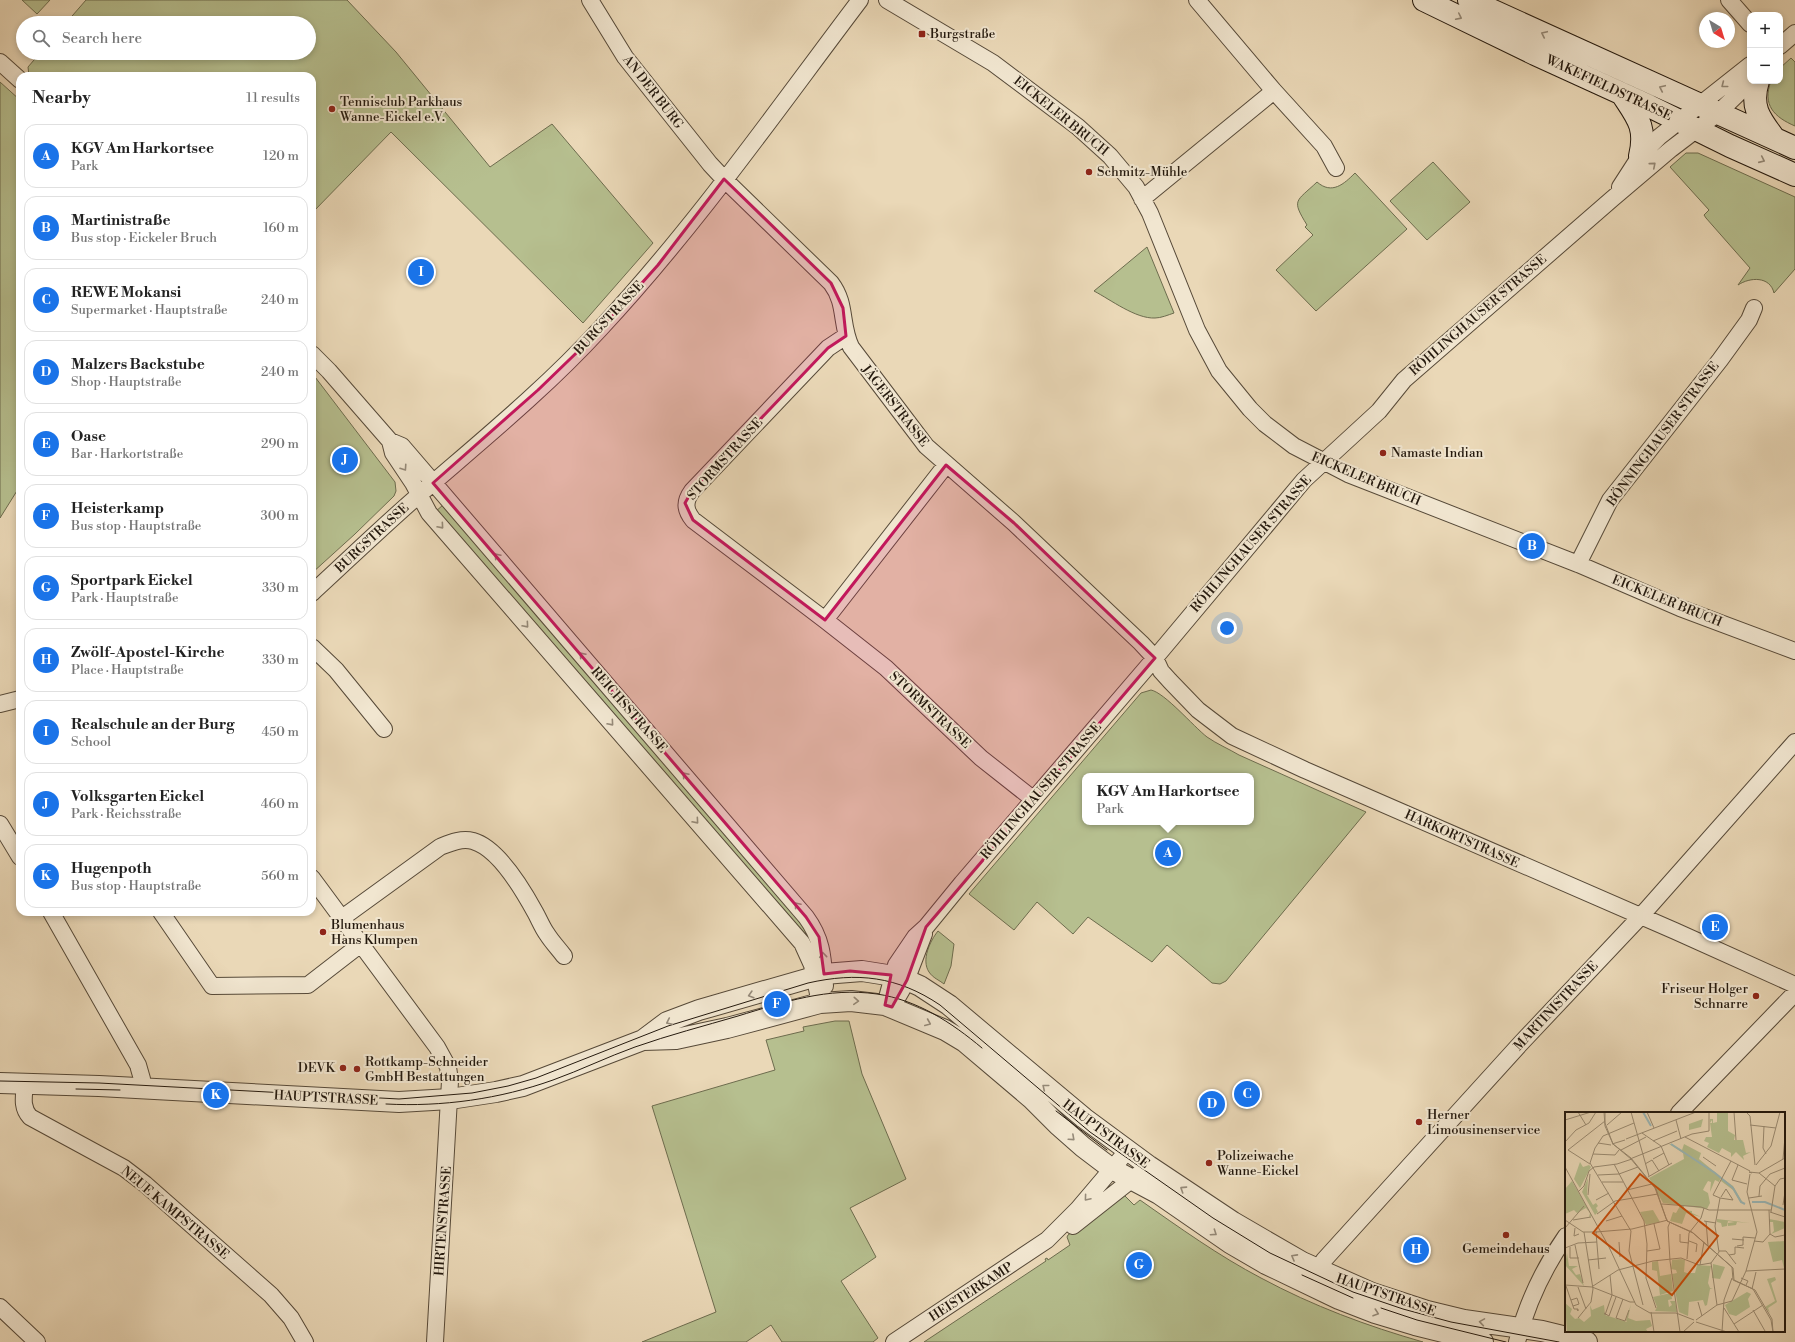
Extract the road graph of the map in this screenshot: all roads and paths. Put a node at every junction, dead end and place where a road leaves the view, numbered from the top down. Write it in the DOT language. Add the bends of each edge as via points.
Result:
graph roads {
  1 [pos="590,0"];
  2 [pos="860,0"];
  3 [pos="887,0"];
  4 [pos="1197,0"];
  5 [pos="1424,0"];
  6 [pos="1469,0"];
  7 [pos="1729,0"];
  8 [pos="1747,21"];
  9 [pos="1795,33"];
  10 [pos="1783,43"];
  11 [pos="0,62"];
  12 [pos="1747,67"];
  13 [pos="16,76"];
  14 [pos="1748,84"];
  15 [pos="1757,84"];
  16 [pos="1274,91"];
  17 [pos="1622,94"];
  18 [pos="1698,105"];
  19 [pos="1717,114"];
  20 [pos="1678,120"];
  21 [pos="1698,130"];
  22 [pos="1774,138"];
  23 [pos="1795,148"];
  24 [pos="1640,156"];
  25 [pos="1336,168"];
  26 [pos="1795,175"];
  27 [pos="724,179"];
  28 [pos="1612,198"];
  29 [pos="1142,199"];
  30 [pos="1754,308"];
  31 [pos="846,336"];
  32 [pos="316,358"];
  33 [pos="390,441"];
  34 [pos="1323,462"];
  35 [pos="946,465"];
  36 [pos="433,483"];
  37 [pos="419,494"];
  38 [pos="1578,564"];
  39 [pos="316,589"];
  40 [pos="826,620"];
  41 [pos="316,651"];
  42 [pos="1795,651"];
  43 [pos="1155,658"];
  44 [pos="16,700"];
  45 [pos="0,704"];
  46 [pos="384,729"];
  47 [pos="1795,742"];
  48 [pos="1034,799"];
  49 [pos="0,824"];
  50 [pos="16,851"];
  51 [pos="316,883"];
  52 [pos="53,916"];
  53 [pos="164,916"];
  54 [pos="1640,917"];
  55 [pos="342,918"];
  56 [pos="361,944"];
  57 [pos="564,956"];
  58 [pos="820,975"];
  59 [pos="899,977"];
  60 [pos="1795,985"];
  61 [pos="1795,992"];
  62 [pos="823,1002"];
  63 [pos="888,1006"];
  64 [pos="643,1040"];
  65 [pos="0,1083"];
  66 [pos="25,1084"];
  67 [pos="142,1089"];
  68 [pos="450,1099"];
  69 [pos="1680,1112"];
  70 [pos="1128,1150"];
  71 [pos="1149,1166"];
  72 [pos="1112,1168"];
  73 [pos="1132,1180"];
  74 [pos="1565,1237"];
  75 [pos="1047,1240"];
  76 [pos="1318,1269"];
  77 [pos="0,1307"];
  78 [pos="1519,1335"];
  79 [pos="37,1342"];
  80 [pos="305,1342"];
  81 [pos="435,1342"];
  82 [pos="894,1342"];
  83 [pos="1483,1342"];
  84 [pos="1587,1342"];
  1 -- 27 [label="street, AN DER BURG" via="625,57 683,132"];
  2 -- 27 [label="street, BURGSTRASSE"];
  3 -- 29 [label="street, EICKELER BRUCH" via="993,63 1078,127 1117,164 1136,187"];
  4 -- 16 [label="street"];
  5 -- 17 [label="main road, WAKEFIELDSTRASSE, one-way"];
  18 -- 6 [label="main road, WAKEFIELDSTRASSE, one-way"];
  7 -- 8 [label="street"];
  9 -- 10 [label="street"];
  11 -- 13 [label="street"];
  12 -- 18 [label="street, RÖHLINGHAUSER STRASSE, one-way"];
  14 -- 19 [label="street, RÖHLINGHAUSER STRASSE"];
  15 -- 22 [label="main road" via="1754,95 1755,106"];
  16 -- 25 [label="street" via="1324,146"];
  16 -- 29 [label="street"];
  17 -- 20 [label="main road, WAKEFIELDSTRASSE"];
  17 -- 24 [label="main road" via="1641,124 1643,135"];
  18 -- 19 [label="main road, WAKEFIELDSTRASSE"];
  18 -- 20 [label="street, RÖHLINGHAUSER STRASSE"];
  19 -- 21 [label="street, RÖHLINGHAUSER STRASSE"];
  19 -- 22 [label="main road, WAKEFIELDSTRASSE"];
  20 -- 21 [label="main road, WAKEFIELDSTRASSE"];
  20 -- 24 [label="street, RÖHLINGHAUSER STRASSE"];
  21 -- 26 [label="main road, WAKEFIELDSTRASSE, one-way"];
  28 -- 21 [label="street, RÖHLINGHAUSER STRASSE, one-way"];
  22 -- 23 [label="main road, WAKEFIELDSTRASSE"];
  24 -- 28 [label="street, RÖHLINGHAUSER STRASSE"];
  27 -- 31 [label="street, JÄGERSTRASSE" via="837,290 842,304"];
  27 -- 36 [label="street, BURGSTRASSE" via="658,265 599,330 538,390"];
  28 -- 34 [label="street, RÖHLINGHAUSER STRASSE" via="1404,380 1379,411"];
  29 -- 34 [label="street, EICKELER BRUCH" via="1160,235 1198,330 1219,371 1265,424 1294,446"];
  30 -- 38 [label="street, BÖNNINGHAUSER STRASSE" via="1749,320 1720,360 1610,500"];
  31 -- 35 [label="street, JÄGERSTRASSE" via="918,437"];
  31 -- 40 [label="street, STORMSTRASSE" via="828,348 692,491 686,503 687,512 693,520"];
  32 -- 33 [label="street, REICHSSTRASSE"];
  33 -- 36 [label="street, REICHSSTRASSE" via="402,446"];
  33 -- 37 [label="street, REICHSSTRASSE, one-way" via="393,453"];
  34 -- 38 [label="street, EICKELER BRUCH"];
  34 -- 43 [label="street, RÖHLINGHAUSER STRASSE" via="1290,497"];
  35 -- 40 [label="street"];
  35 -- 43 [label="street, JÄGERSTRASSE" via="1014,523"];
  36 -- 37 [label="street, BURGSTRASSE"];
  58 -- 36 [label="street, REICHSSTRASSE, one-way" via="822,947 819,937 806,917"];
  37 -- 39 [label="street, BURGSTRASSE"];
  37 -- 58 [label="street, REICHSSTRASSE, one-way" via="429,513 802,943"];
  38 -- 42 [label="street, EICKELER BRUCH" via="1680,608"];
  40 -- 48 [label="street, STORMSTRASSE" via="886,668 981,758"];
  41 -- 46 [label="street" via="336,670"];
  43 -- 48 [label="street, RÖHLINGHAUSER STRASSE"];
  43 -- 54 [label="street, HARKORTSTRASSE" via="1170,681 1198,710 1232,736"];
  44 -- 45 [label="street"];
  47 -- 54 [label="street, MARTINISTRASSE"];
  48 -- 59 [label="street, RÖHLINGHAUSER STRASSE" via="926,927"];
  49 -- 50 [label="street"];
  51 -- 55 [label="street, HIRTENSTRASSE"];
  52 -- 67 [label="street" via="138,1064"];
  53 -- 56 [label="street" via="212,986 308,985"];
  54 -- 60 [label="street, HARKORTSTRASSE"];
  54 -- 76 [label="street, MARTINISTRASSE" via="1521,1043"];
  55 -- 56 [label="street, HIRTENSTRASSE"];
  55 -- 57 [label="street" via="440,847 458,841 473,841 491,852 509,872 524,893 546,934"];
  56 -- 68 [label="street, HIRTENSTRASSE" via="441,1053 448,1066"];
  58 -- 59 [label="street, HAUPTSTRASSE" via="850,971"];
  58 -- 62 [label="street, REICHSSTRASSE"];
  58 -- 64 [label="street, HAUPTSTRASSE, one-way" via="699,1010 667,1022"];
  59 -- 63 [label="street, RÖHLINGHAUSER STRASSE"];
  70 -- 59 [label="street, HAUPTSTRASSE, one-way" via="1084,1118 949,1005"];
  61 -- 69 [label="street"];
  62 -- 63 [label="street, HAUPTSTRASSE, one-way" via="851,1001"];
  62 -- 64 [label="street, HAUPTSTRASSE" via="683,1038"];
  63 -- 72 [label="street, HAUPTSTRASSE, one-way" via="945,1030 965,1042 1031,1098 1076,1142"];
  64 -- 68 [label="street, HAUPTSTRASSE" via="523,1086"];
  65 -- 66 [label="street, HAUPTSTRASSE"];
  66 -- 67 [label="street, HAUPTSTRASSE"];
  66 -- 80 [label="street, NEUE KAMPSTRASSE" via="24,1105 30,1117 124,1168 145,1184 271,1295 291,1318"];
  67 -- 68 [label="street, HAUPTSTRASSE" via="392,1102"];
  68 -- 81 [label="street, HIRTENSTRASSE"];
  70 -- 71 [label="street, HAUPTSTRASSE"];
  70 -- 72 [label="street, HEISTERKAMP"];
  71 -- 73 [label="street, HEISTERKAMP"];
  76 -- 71 [label="street, HAUPTSTRASSE, one-way" via="1233,1222"];
  72 -- 73 [label="street, HAUPTSTRASSE"];
  72 -- 75 [label="street, HEISTERKAMP, one-way" via="1078,1209"];
  73 -- 75 [label="street, HEISTERKAMP" via="1072,1226"];
  73 -- 83 [label="street, HAUPTSTRASSE, one-way" via="1159,1194 1230,1243 1266,1264 1339,1299 1415,1325"];
  74 -- 78 [label="street" via="1550,1259 1534,1292"];
  75 -- 82 [label="street, HEISTERKAMP"];
  78 -- 76 [label="street, HAUPTSTRASSE, one-way" via="1427,1311 1372,1293"];
  77 -- 79 [label="street"];
  78 -- 84 [label="street, HAUPTSTRASSE" via="1542,1331"];
}
